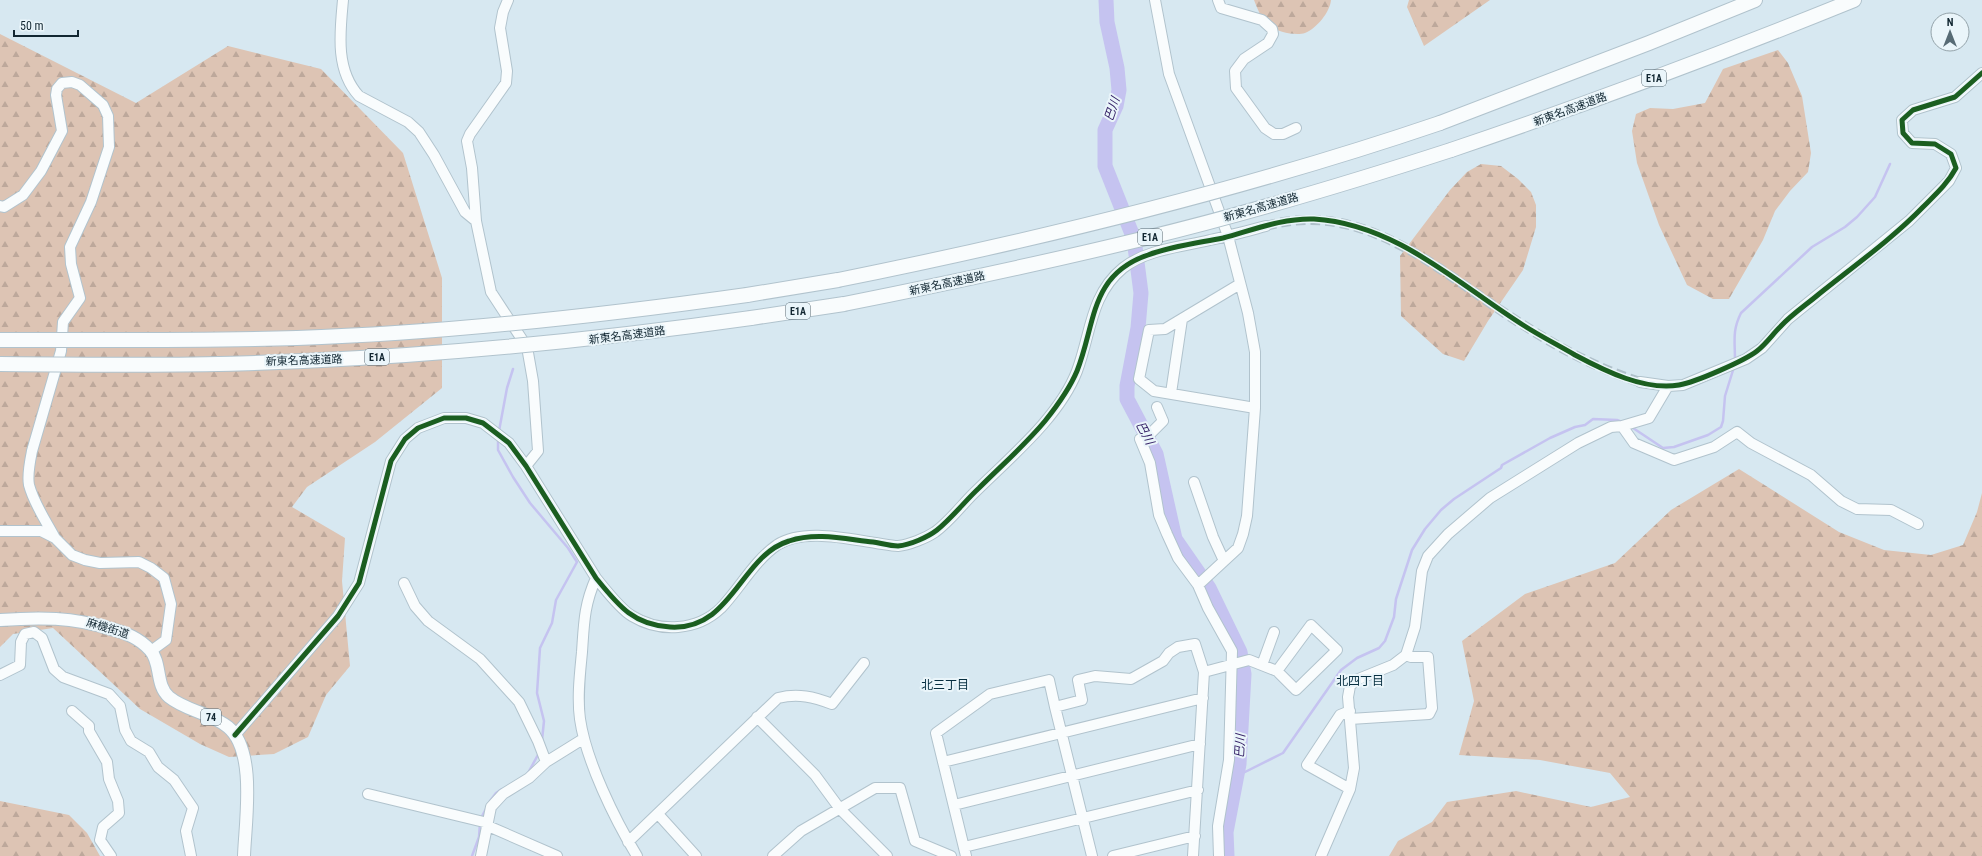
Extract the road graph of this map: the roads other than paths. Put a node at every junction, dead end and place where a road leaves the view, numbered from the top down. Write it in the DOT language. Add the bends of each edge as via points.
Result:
graph roads {
  1 [pos="344,0"];
  2 [pos="508,0"];
  3 [pos="1155,0"];
  4 [pos="1218,0"];
  5 [pos="1755,0"];
  6 [pos="1854,0"];
  7 [pos="1982,73"];
  8 [pos="1296,128"];
  9 [pos="0,206"];
  10 [pos="476,221"];
  11 [pos="1266,226"];
  12 [pos="1228,236"];
  13 [pos="1240,284"];
  14 [pos="1182,319"];
  15 [pos="0,340"];
  16 [pos="0,364"];
  17 [pos="1640,382"];
  18 [pos="1668,386"];
  19 [pos="1171,393"];
  20 [pos="1157,407"];
  21 [pos="1255,408"];
  22 [pos="1622,426"];
  23 [pos="526,466"];
  24 [pos="1194,482"];
  25 [pos="1918,524"];
  26 [pos="0,531"];
  27 [pos="55,538"];
  28 [pos="1224,561"];
  29 [pos="596,578"];
  30 [pos="1202,581"];
  31 [pos="404,584"];
  32 [pos="0,620"];
  33 [pos="1274,632"];
  34 [pos="151,651"];
  35 [pos="1406,655"];
  36 [pos="864,663"];
  37 [pos="1234,663"];
  38 [pos="1262,665"];
  39 [pos="1277,671"];
  40 [pos="1204,672"];
  41 [pos="0,675"];
  42 [pos="1203,698"];
  43 [pos="1055,707"];
  44 [pos="72,711"];
  45 [pos="1350,715"];
  46 [pos="757,717"];
  47 [pos="1062,733"];
  48 [pos="234,735"];
  49 [pos="583,738"];
  50 [pos="1200,744"];
  51 [pos="546,762"];
  52 [pos="943,762"];
  53 [pos="1072,776"];
  54 [pos="1350,789"];
  55 [pos="1198,790"];
  56 [pos="368,794"];
  57 [pos="954,805"];
  58 [pos="840,809"];
  59 [pos="658,814"];
  60 [pos="1082,818"];
  61 [pos="484,823"];
  62 [pos="1195,836"];
  63 [pos="628,842"];
  64 [pos="965,852"];
  65 [pos="111,856"];
  66 [pos="191,856"];
  67 [pos="244,856"];
  68 [pos="481,856"];
  69 [pos="557,856"];
  70 [pos="637,856"];
  71 [pos="696,856"];
  72 [pos="773,856"];
  73 [pos="887,856"];
  74 [pos="951,856"];
  75 [pos="1092,856"];
  76 [pos="1113,856"];
  77 [pos="1193,856"];
  78 [pos="1219,856"];
  79 [pos="1321,856"];
  1 -- 10 [label="street" via="341,56 344,72 353,89 359,96 408,122 419,132 465,212"];
  2 -- 10 [label="street" via="500,28 507,71 506,83 470,134 468,141"];
  3 -- 12 [label="street" via="1169,74"];
  4 -- 8 [label="street" via="1221,8 1262,20 1272,30 1273,34 1268,43 1244,59 1235,71 1236,88 1265,128 1274,134 1283,134"];
  5 -- 15 [label="highway, 新東名高速道路 / E1A, bridge" via="1440,123 1349,154 1136,214 1025,241 838,280 655,308 531,322 299,338"];
  6 -- 16 [label="highway, 新東名高速道路 / E1A, bridge" via="1661,76 1539,120 1360,179 1144,239 844,304 659,331 426,354 294,362"];
  7 -- 18 [label="street" via="1955,97 1913,110 1902,120 1903,133 1912,142 1935,144 1951,154 1956,168 1949,181 1909,221 1788,319 1762,348 1746,359 1683,385"];
  9 -- 27 [label="street" via="4,207 23,195 41,171 62,131 57,89 62,83 72,82 80,85 103,105 108,116 109,147 91,202 70,247 71,264 80,298 63,322 61,351 30,465 29,484"];
  10 -- 23 [label="street" via="491,292 527,346 531,363 538,451"];
  11 -- 12 [label="street"];
  12 -- 13 [label="street"];
  12 -- 29 [label="street" via="1151,253 1136,259 1112,278 1100,294 1093,310 1077,371 1064,396 1042,424 935,532 898,546 833,537 812,536 792,539 777,545 759,562 720,608 703,621 680,628 655,626 630,616"];
  13 -- 14 [label="street" via="1206,302"];
  13 -- 21 [label="street" via="1255,352"];
  14 -- 19 [label="street"];
  14 -- 19 [label="street" via="1164,328 1149,330 1139,379 1154,391"];
  17 -- 18 [label="street"];
  18 -- 22 [label="street" via="1649,418"];
  19 -- 21 [label="street"];
  20 -- 30 [label="street" via="1163,421 1140,439 1150,463 1159,515 1178,558"];
  21 -- 28 [label="street" via="1247,516 1238,548"];
  22 -- 25 [label="street" via="1634,442 1674,460 1714,447 1737,432 1811,475 1842,502 1857,510 1891,510"];
  22 -- 35 [label="street" via="1611,427 1578,443 1502,490 1468,516 1437,545 1428,556 1422,571 1415,627"];
  23 -- 29 [label="street"];
  23 -- 48 [label="street" via="509,442 483,423 466,418 444,418 418,428 404,439 391,461 360,583 338,616"];
  24 -- 28 [label="street"];
  26 -- 27 [label="street" via="41,531"];
  27 -- 34 [label="street" via="72,555 85,560 100,563 139,562 164,578 172,604 166,640"];
  28 -- 30 [label="street"];
  29 -- 49 [label="street" via="584,609 580,693"];
  30 -- 37 [label="street" via="1208,608 1232,651"];
  31 -- 51 [label="street" via="415,606 428,621 480,659 519,702"];
  32 -- 34 [label="main road, 麻機街道 / 74" via="64,618 133,635"];
  33 -- 38 [label="street"];
  34 -- 48 [label="main road, 麻機街道 / 74" via="158,665 162,687 168,696 229,727"];
  35 -- 45 [label="street" via="1393,665 1356,680 1350,686"];
  35 -- 45 [label="street" via="1428,657 1432,708 1429,714"];
  36 -- 46 [label="street" via="832,704 813,697 786,696 778,698"];
  37 -- 38 [label="street" via="1249,660"];
  37 -- 40 [label="street"];
  37 -- 78 [label="street" via="1230,760 1218,826"];
  38 -- 39 [label="street"];
  39 -- 39 [label="street" via="1296,690 1337,650 1311,624"];
  40 -- 42 [label="street"];
  40 -- 43 [label="street" via="1195,644 1178,647 1168,653 1163,661 1131,679 1095,676 1078,680 1082,700"];
  41 -- 66 [label="street" via="20,665 21,642 25,634 34,632 42,638 54,669 63,677 109,694 120,706 125,730 131,741 149,752 158,767 174,780 193,808 186,831"];
  42 -- 47 [label="street"];
  42 -- 50 [label="street"];
  43 -- 47 [label="street"];
  43 -- 52 [label="street" via="1049,680 990,694 936,732"];
  44 -- 65 [label="street" via="89,726 89,731 107,762 108,779 118,801 119,812 103,827 100,840"];
  45 -- 54 [label="street" via="1354,768"];
  45 -- 54 [label="street" via="1340,715 1307,765"];
  46 -- 58 [label="street" via="815,775"];
  46 -- 59 [label="street"];
  47 -- 52 [label="street"];
  47 -- 53 [label="street"];
  48 -- 67 [label="main road, 麻機街道 / 74" via="242,753 248,782"];
  49 -- 51 [label="street"];
  49 -- 63 [label="street" via="602,788"];
  50 -- 53 [label="street"];
  50 -- 55 [label="street"];
  51 -- 61 [label="street" via="529,778 503,794 491,807"];
  52 -- 57 [label="street"];
  53 -- 57 [label="street"];
  53 -- 60 [label="street"];
  54 -- 79 [label="street"];
  55 -- 60 [label="street"];
  55 -- 62 [label="street"];
  56 -- 61 [label="street" via="466,816"];
  57 -- 64 [label="street"];
  58 -- 72 [label="street" via="801,831"];
  58 -- 73 [label="street"];
  58 -- 74 [label="street" via="875,788 900,788 915,841"];
  59 -- 63 [label="street"];
  59 -- 71 [label="street"];
  60 -- 64 [label="street"];
  60 -- 75 [label="street"];
  61 -- 68 [label="street"];
  61 -- 69 [label="street"];
  62 -- 76 [label="street"];
  62 -- 77 [label="street"];
  63 -- 70 [label="street"];
}
